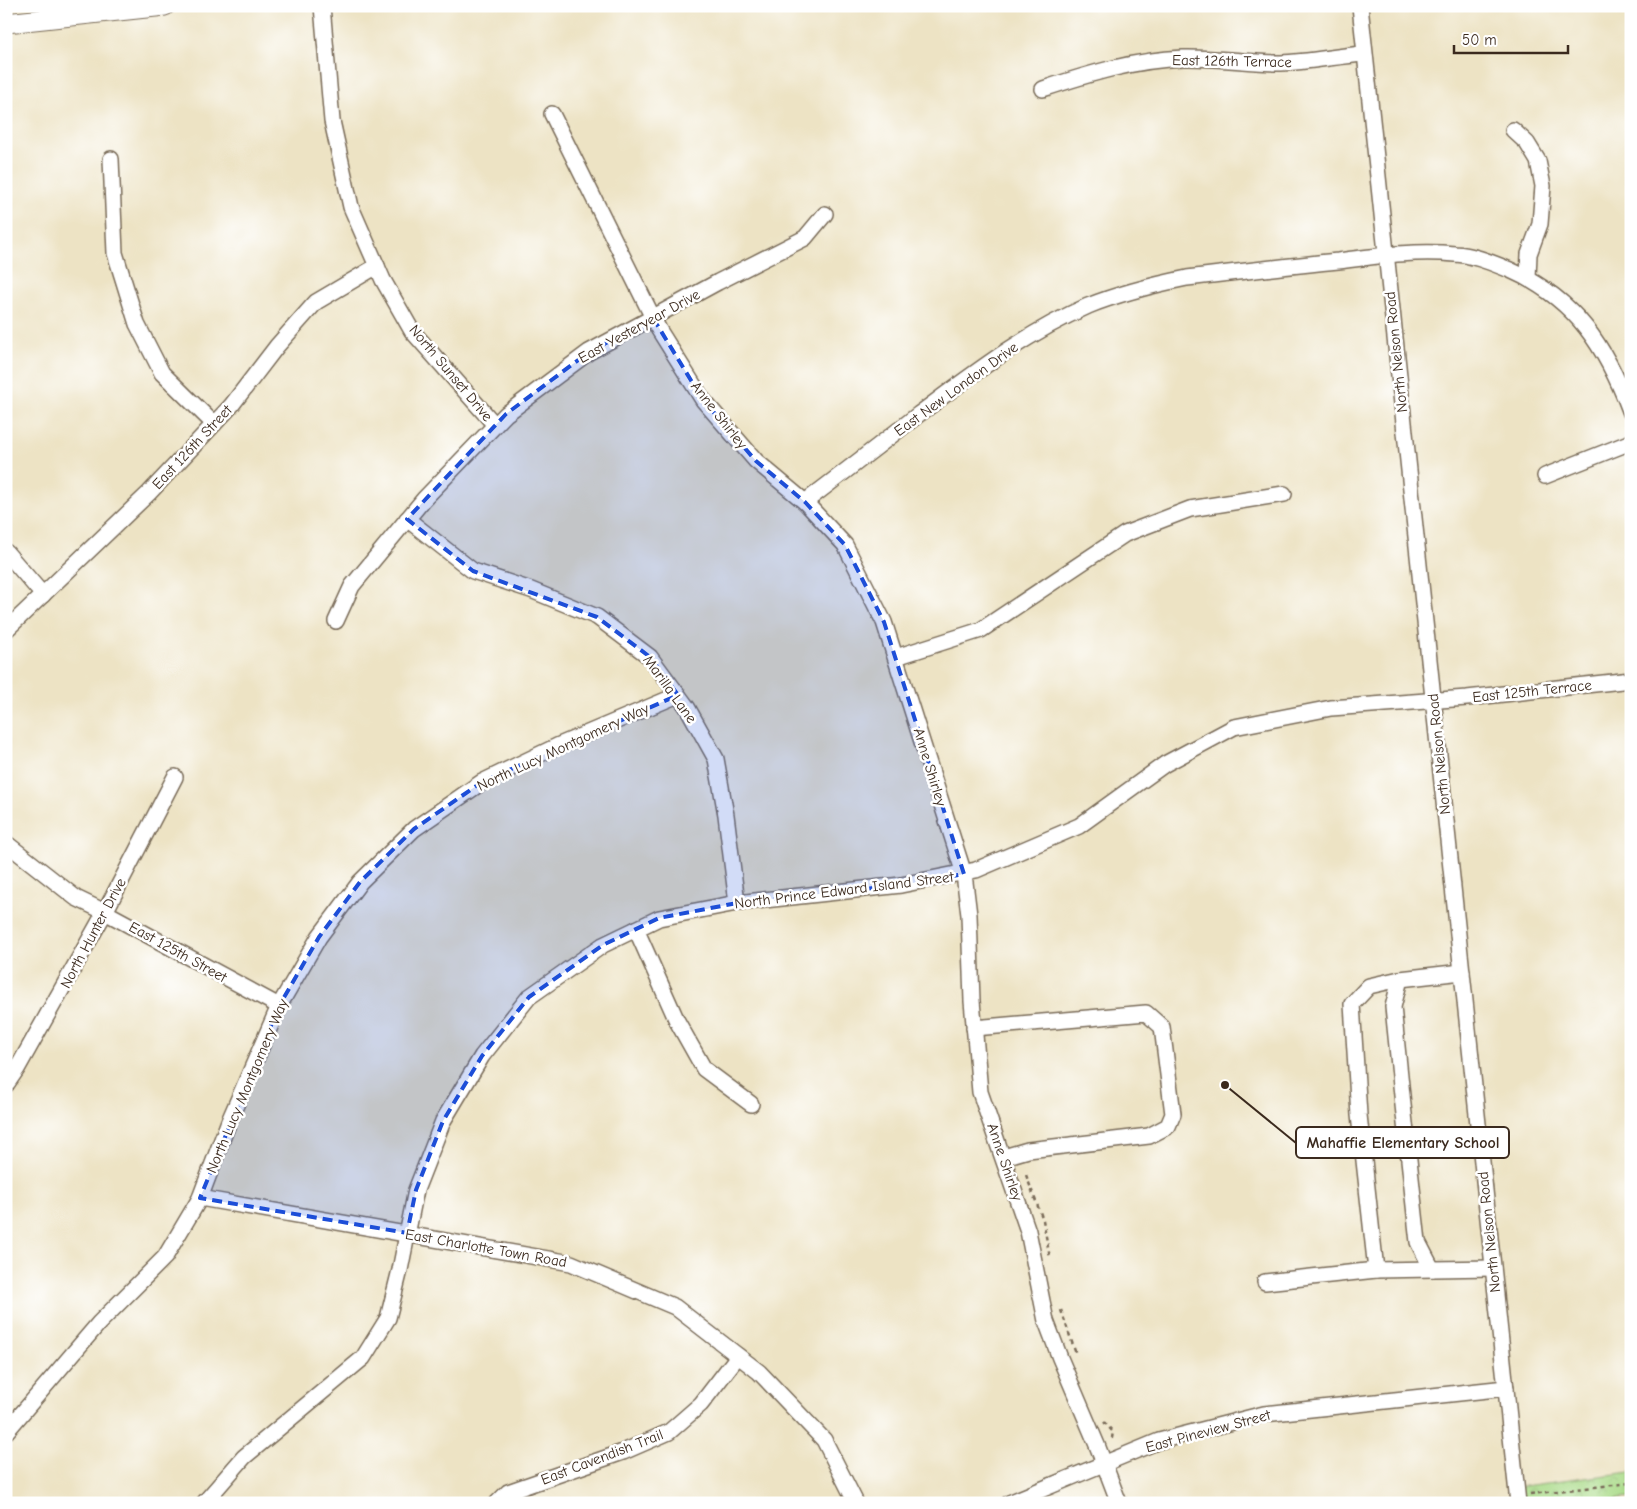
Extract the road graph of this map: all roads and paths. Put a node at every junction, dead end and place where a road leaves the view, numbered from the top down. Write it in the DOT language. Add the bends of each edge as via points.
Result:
graph roads {
  1 [pos="165,6"];
  2 [pos="322,6"];
  3 [pos="1360,6"];
  4 [pos="6,23"];
  5 [pos="1364,54"];
  6 [pos="1043,90"];
  7 [pos="552,114"];
  8 [pos="1513,130"];
  9 [pos="111,159"];
  10 [pos="825,214"];
  11 [pos="1386,254"];
  12 [pos="377,266"];
  13 [pos="1528,278"];
  14 [pos="652,318"];
  15 [pos="1631,413"];
  16 [pos="214,424"];
  17 [pos="495,425"];
  18 [pos="1631,442"];
  19 [pos="1545,476"];
  20 [pos="1284,494"];
  21 [pos="805,502"];
  22 [pos="407,519"];
  23 [pos="6,552"];
  24 [pos="43,595"];
  25 [pos="336,620"];
  26 [pos="6,630"];
  27 [pos="896,657"];
  28 [pos="1631,680"];
  29 [pos="678,695"];
  30 [pos="1434,700"];
  31 [pos="175,777"];
  32 [pos="6,843"];
  33 [pos="964,874"];
  34 [pos="737,903"];
  35 [pos="105,912"];
  36 [pos="636,929"];
  37 [pos="1462,972"];
  38 [pos="1400,979"];
  39 [pos="279,1006"];
  40 [pos="974,1028"];
  41 [pos="6,1085"];
  42 [pos="751,1104"];
  43 [pos="1004,1157"];
  44 [pos="200,1198"];
  45 [pos="407,1233"];
  46 [pos="1493,1268"];
  47 [pos="1432,1269"];
  48 [pos="1376,1270"];
  49 [pos="1266,1282"];
  50 [pos="738,1356"];
  51 [pos="1506,1388"];
  52 [pos="6,1432"];
  53 [pos="1104,1462"];
  54 [pos="1631,1483"];
  55 [pos="1517,1499"];
  56 [pos="204,1503"];
  57 [pos="497,1503"];
  58 [pos="856,1503"];
  59 [pos="1009,1503"];
  60 [pos="1120,1503"];
  1 -- 4 [label="main road"];
  2 -- 12 [label="street, North Sunset Drive" via="332,120 351,207"];
  3 -- 5 [label="street, North Nelson Road"];
  5 -- 6 [label="street, East 126th Terrace" via="1281,63 1183,58 1142,62 1100,71"];
  5 -- 11 [label="street, North Nelson Road"];
  7 -- 14 [label="street, Anne Shirley"];
  8 -- 13 [label="street" via="1527,143 1538,161 1544,186 1540,224 1529,254"];
  9 -- 16 [label="street" via="115,253 138,324 162,373"];
  10 -- 14 [label="street, East Yesteryear Drive" via="805,238"];
  11 -- 13 [label="street, East New London Drive" via="1458,254 1491,262"];
  11 -- 21 [label="street, East New London Drive" via="1187,278 1089,306 1049,325 979,369"];
  11 -- 30 [label="street, North Nelson Road"];
  12 -- 16 [label="street, East 126th Street" via="316,302"];
  12 -- 17 [label="street, North Sunset Drive" via="412,330"];
  13 -- 15 [label="street, East New London Drive" via="1572,310 1586,326 1613,370"];
  14 -- 17 [label="street, East Yesteryear Drive" via="589,352"];
  14 -- 21 [label="street, Anne Shirley" via="703,400 756,462"];
  16 -- 24 [label="street, East 126th Street" via="149,493"];
  17 -- 22 [label="street, East Yesteryear Drive"];
  18 -- 19 [label="street"];
  20 -- 27 [label="street" via="1190,509 1125,534 981,630"];
  21 -- 27 [label="street, Anne Shirley" via="846,545 884,622"];
  22 -- 25 [label="street, East Yesteryear Drive" via="352,586"];
  22 -- 29 [label="street, Marilla Lane" via="473,571 597,617 650,657"];
  23 -- 24 [label="street"];
  24 -- 26 [label="street, East 126th Street"];
  27 -- 33 [label="street, Anne Shirley"];
  28 -- 30 [label="street, East 125th Terrace"];
  29 -- 34 [label="street, Marilla Lane" via="716,759"];
  29 -- 39 [label="street, North Lucy Montgomery Way" via="482,782 414,829 360,882 319,937"];
  30 -- 33 [label="street, North Prince Edward Island Street" via="1331,708 1234,727 1165,764 1079,826"];
  30 -- 37 [label="street, North Nelson Road"];
  31 -- 35 [label="street, North Hunter Drive"];
  32 -- 35 [label="street, East 125th Street" via="76,898"];
  33 -- 34 [label="street, North Prince Edward Island Street" via="901,885"];
  33 -- 40 [label="street, Anne Shirley"];
  34 -- 36 [label="street, North Prince Edward Island Street" via="659,918"];
  35 -- 39 [label="street, East 125th Street"];
  35 -- 41 [label="street, North Hunter Drive"];
  36 -- 42 [label="street" via="677,1021 704,1069"];
  36 -- 45 [label="street, North Prince Edward Island Street" via="603,945 529,997 482,1056 443,1121 416,1190"];
  37 -- 38 [label="street"];
  37 -- 46 [label="street, North Nelson Road"];
  38 -- 47 [label="street" via="1393,1007 1418,1242"];
  38 -- 48 [label="street" via="1369,986 1352,1004 1359,1115"];
  39 -- 44 [label="street, North Lucy Montgomery Way"];
  40 -- 43 [label="street, Anne Shirley" via="980,1092"];
  40 -- 43 [label="street" via="1146,1013 1162,1027 1173,1114 1168,1126 1149,1136 1028,1150"];
  43 -- 53 [label="street, Anne Shirley" via="1028,1231 1046,1321"];
  44 -- 45 [label="street, East Charlotte Town Road"];
  44 -- 52 [label="street, North Lucy Montgomery Way" via="165,1256 99,1323"];
  45 -- 50 [label="street, East Charlotte Town Road" via="571,1262 675,1307"];
  45 -- 56 [label="street, North Prince Edward Island Street" via="388,1318 363,1358 244,1457"];
  46 -- 47 [label="street"];
  46 -- 51 [label="street, North Nelson Road"];
  47 -- 48 [label="street"];
  48 -- 49 [label="street"];
  50 -- 57 [label="street, East Cavendish Trail" via="701,1404 669,1432 623,1452 508,1492"];
  50 -- 58 [label="street, East Charlotte Town Road" via="759,1372 824,1440"];
  51 -- 53 [label="street, East Pineview Street" via="1264,1414 1159,1441"];
  51 -- 55 [label="street, North Nelson Road"];
  53 -- 59 [label="street, East Pineview Street"];
  53 -- 60 [label="street, Anne Shirley"];
  54 -- 55 [label="path"];
}
